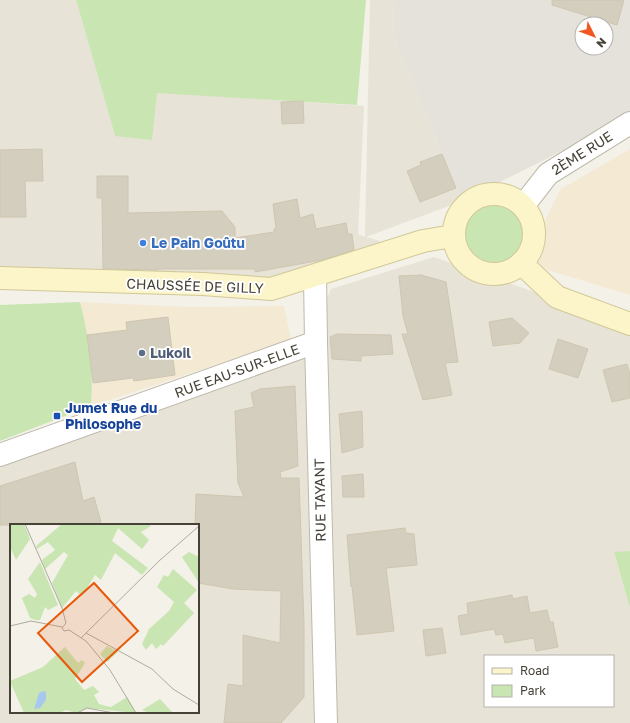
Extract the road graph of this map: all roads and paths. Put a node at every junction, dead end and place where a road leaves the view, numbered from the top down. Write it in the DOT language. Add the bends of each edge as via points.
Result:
graph roads {
  1 [pos="630,123"];
  2 [pos="523,206"];
  3 [pos="453,236"];
  4 [pos="521,263"];
  5 [pos="315,276"];
  6 [pos="0,278"];
  7 [pos="630,324"];
  8 [pos="316,342"];
  9 [pos="0,455"];
  10 [pos="326,723"];
  1 -- 2 [label="street, 2ÈME RUE" via="548,174"];
  2 -- 3 [label="main road" via="512,198 499,194 487,194 474,199 464,207 457,218"];
  2 -- 4 [label="main road" via="530,216 533,241"];
  3 -- 4 [label="main road" via="458,252 470,266 482,272 496,274 509,271"];
  3 -- 5 [label="main road, CHAUSSÉE DE GILLY" via="423,241"];
  4 -- 7 [label="main road" via="556,297"];
  5 -- 6 [label="main road, CHAUSSÉE DE GILLY" via="271,289 203,284"];
  5 -- 8 [label="street, RUE TAYANT"];
  8 -- 9 [label="street, RUE EAU-SUR-ELLE"];
  8 -- 10 [label="street, RUE TAYANT"];
}
